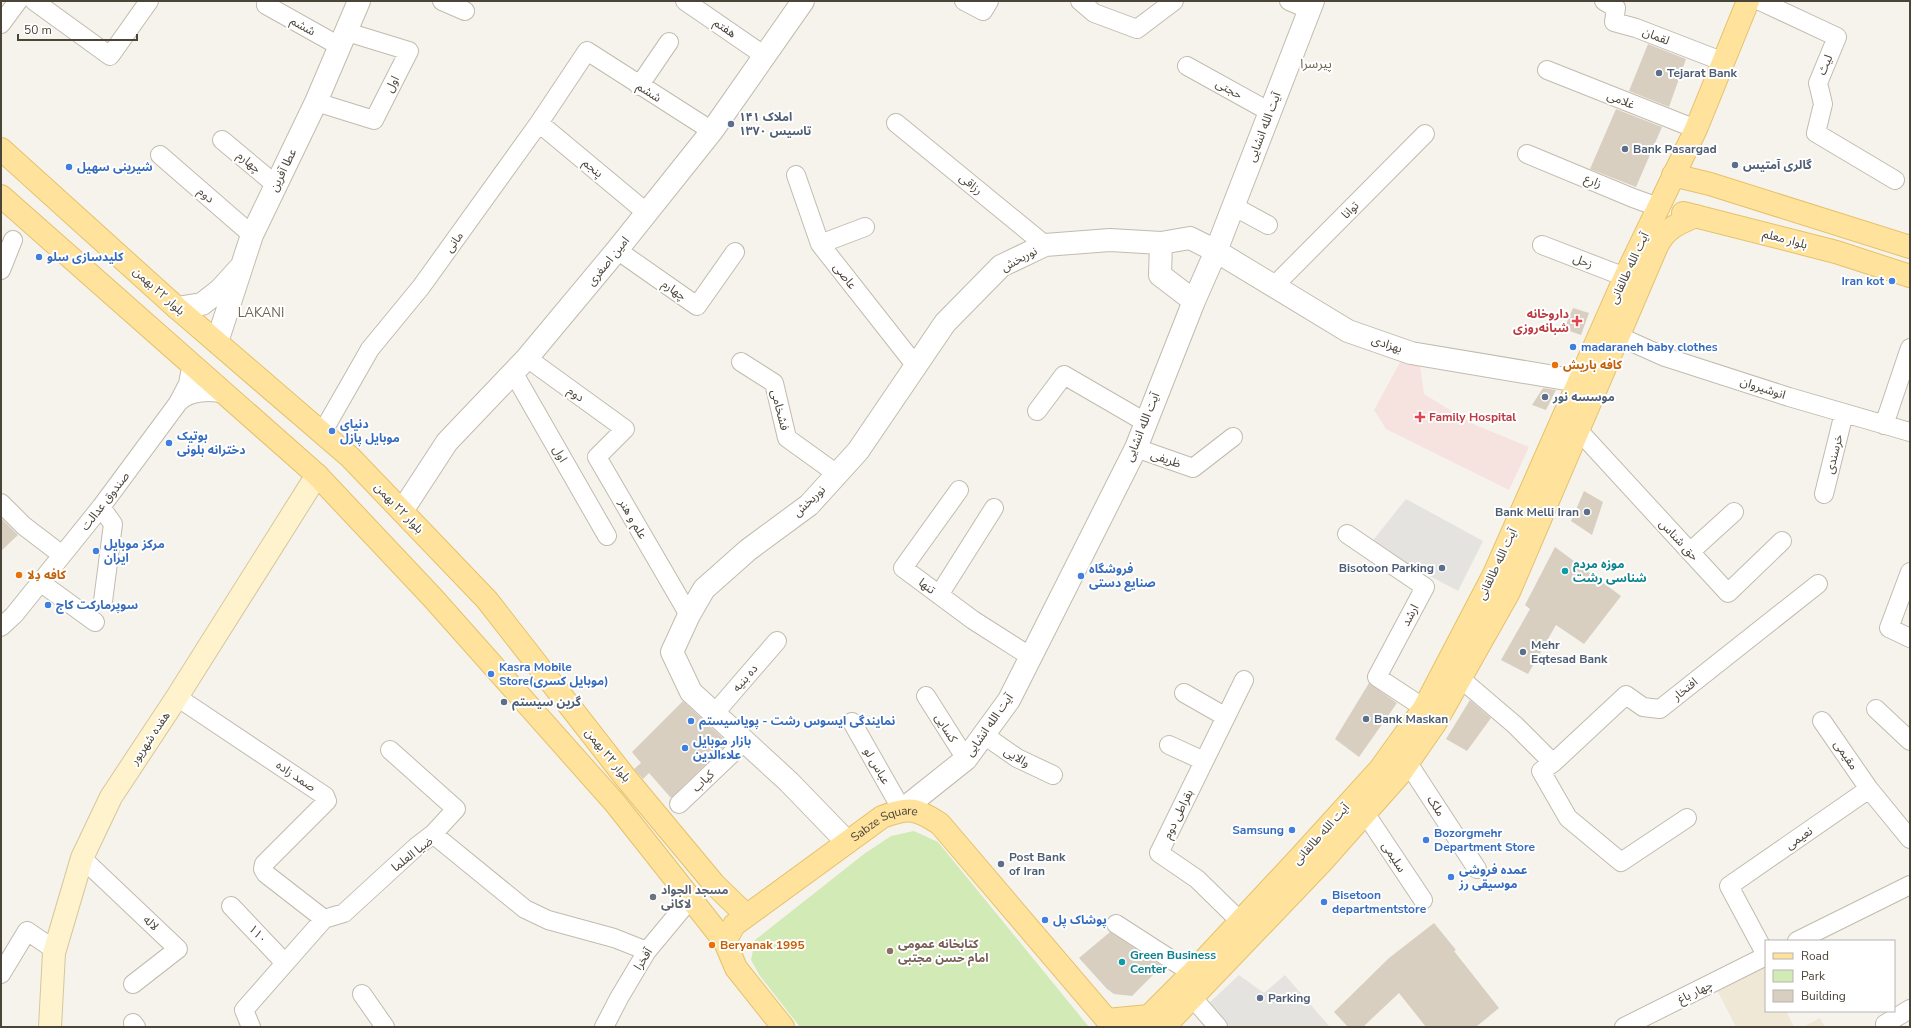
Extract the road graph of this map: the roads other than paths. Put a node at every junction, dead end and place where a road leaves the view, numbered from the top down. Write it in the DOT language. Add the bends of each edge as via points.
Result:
graph roads {
  1 [pos="18,1"];
  2 [pos="34,1"];
  3 [pos="148,1"];
  4 [pos="359,1"];
  5 [pos="442,1"];
  6 [pos="685,1"];
  7 [pos="803,1"];
  8 [pos="964,1"];
  9 [pos="989,1"];
  10 [pos="1080,1"];
  11 [pos="1174,1"];
  12 [pos="1289,1"];
  13 [pos="1604,1"];
  14 [pos="1748,1"];
  15 [pos="1760,1"];
  16 [pos="1312,5"];
  17 [pos="266,6"];
  18 [pos="465,11"];
  19 [pos="1,24"];
  20 [pos="344,40"];
  21 [pos="669,42"];
  22 [pos="587,51"];
  23 [pos="765,56"];
  24 [pos="1724,62"];
  25 [pos="1187,66"];
  26 [pos="1547,70"];
  27 [pos="639,86"];
  28 [pos="316,102"];
  29 [pos="1270,112"];
  30 [pos="539,123"];
  31 [pos="896,123"];
  32 [pos="1696,129"];
  33 [pos="712,131"];
  34 [pos="1425,134"];
  35 [pos="222,140"];
  36 [pos="1,149"];
  37 [pos="1527,154"];
  38 [pos="160,155"];
  39 [pos="796,175"];
  40 [pos="1673,175"];
  41 [pos="1895,180"];
  42 [pos="276,184"];
  43 [pos="1,196"];
  44 [pos="1233,206"];
  45 [pos="1658,207"];
  46 [pos="647,213"];
  47 [pos="1696,216"];
  48 [pos="1268,225"];
  49 [pos="865,227"];
  50 [pos="252,235"];
  51 [pos="13,240"];
  52 [pos="820,244"];
  53 [pos="1161,244"];
  54 [pos="1045,245"];
  55 [pos="1542,245"];
  56 [pos="1910,247"];
  57 [pos="616,250"];
  58 [pos="1216,251"];
  59 [pos="735,252"];
  60 [pos="244,264"];
  61 [pos="1,270"];
  62 [pos="1910,276"];
  63 [pos="1625,277"];
  64 [pos="1274,286"];
  65 [pos="1194,301"];
  66 [pos="177,308"];
  67 [pos="1618,336"];
  68 [pos="218,342"];
  69 [pos="1910,348"];
  70 [pos="741,362"];
  71 [pos="520,365"];
  72 [pos="916,366"];
  73 [pos="195,367"];
  74 [pos="1578,381"];
  75 [pos="226,395"];
  76 [pos="178,403"];
  77 [pos="1037,411"];
  78 [pos="1844,413"];
  79 [pos="1145,422"];
  80 [pos="1884,425"];
  81 [pos="625,430"];
  82 [pos="1579,431"];
  83 [pos="1910,432"];
  84 [pos="322,433"];
  85 [pos="1233,437"];
  86 [pos="1136,448"];
  87 [pos="837,474"];
  88 [pos="317,475"];
  89 [pos="959,490"];
  90 [pos="1824,494"];
  91 [pos="1,503"];
  92 [pos="101,507"];
  93 [pos="994,508"];
  94 [pos="402,511"];
  95 [pos="1734,512"];
  96 [pos="1347,534"];
  97 [pos="607,536"];
  98 [pos="1782,541"];
  99 [pos="1690,552"];
  100 [pos="62,555"];
  101 [pos="1910,572"];
  102 [pos="40,582"];
  103 [pos="1818,584"];
  104 [pos="939,594"];
  105 [pos="102,601"];
  106 [pos="689,616"];
  107 [pos="96,622"];
  108 [pos="1,627"];
  109 [pos="1910,638"];
  110 [pos="777,641"];
  111 [pos="1031,657"];
  112 [pos="1461,679"];
  113 [pos="1244,680"];
  114 [pos="560,694"];
  115 [pos="1184,694"];
  116 [pos="926,696"];
  117 [pos="177,697"];
  118 [pos="1424,708"];
  119 [pos="1876,709"];
  120 [pos="535,713"];
  121 [pos="714,714"];
  122 [pos="1226,717"];
  123 [pos="1822,721"];
  124 [pos="852,722"];
  125 [pos="984,735"];
  126 [pos="744,742"];
  127 [pos="1910,742"];
  128 [pos="1169,745"];
  129 [pos="390,750"];
  130 [pos="966,759"];
  131 [pos="1204,761"];
  132 [pos="1408,763"];
  133 [pos="1547,767"];
  134 [pos="1053,775"];
  135 [pos="1869,789"];
  136 [pos="679,804"];
  137 [pos="902,810"];
  138 [pos="1365,813"];
  139 [pos="1687,818"];
  140 [pos="433,834"];
  141 [pos="1910,839"];
  142 [pos="847,842"];
  143 [pos="82,858"];
  144 [pos="1477,869"];
  145 [pos="1910,885"];
  146 [pos="723,894"];
  147 [pos="1423,900"];
  148 [pos="697,905"];
  149 [pos="231,906"];
  150 [pos="746,915"];
  151 [pos="324,919"];
  152 [pos="1240,921"];
  153 [pos="1116,924"];
  154 [pos="1829,934"];
  155 [pos="1802,940"];
  156 [pos="725,942"];
  157 [pos="55,950"];
  158 [pos="647,951"];
  159 [pos="1765,954"];
  160 [pos="1765,956"];
  161 [pos="285,963"];
  162 [pos="1192,973"];
  163 [pos="1,974"];
  164 [pos="133,984"];
  165 [pos="362,994"];
  166 [pos="1192,997"];
  167 [pos="1910,1009"];
  168 [pos="1883,1021"];
  169 [pos="1137,1022"];
  170 [pos="1110,1023"];
  171 [pos="50,1027"];
  172 [pos="251,1027"];
  173 [pos="386,1027"];
  174 [pos="604,1027"];
  175 [pos="783,1027"];
  176 [pos="1164,1027"];
  177 [pos="1218,1027"];
  178 [pos="1624,1027"];
  1 -- 19 [label="street"];
  2 -- 3 [label="street" via="110,56"];
  4 -- 20 [label="street, عطا آفرین"];
  5 -- 18 [label="street"];
  6 -- 23 [label="street, هفتم"];
  7 -- 23 [label="street, امین اصغری"];
  8 -- 9 [label="street" via="984,11"];
  10 -- 11 [label="street" via="1094,13 1136,30"];
  12 -- 16 [label="street"];
  13 -- 24 [label="street, لقمان" via="1616,8 1614,22"];
  14 -- 24 [label="main road, آیت الله طالقانی"];
  15 -- 41 [label="street, لیث" via="1837,37 1818,83 1823,104 1816,133"];
  16 -- 29 [label="street, آیت الله انشایی"];
  17 -- 20 [label="street, ششم"];
  20 -- 28 [label="street, عطا آفرین"];
  20 -- 28 [label="street, اول" via="408,51 374,120"];
  21 -- 27 [label="street"];
  22 -- 27 [label="street, ششم"];
  22 -- 30 [label="street, مانی"];
  23 -- 33 [label="street, امین اصغری"];
  24 -- 32 [label="main road, آیت الله طالقانی"];
  25 -- 29 [label="street, حجتی"];
  26 -- 32 [label="street, غلامی"];
  27 -- 33 [label="street, ششم"];
  28 -- 42 [label="street, عطا آفرین"];
  29 -- 44 [label="street, آیت الله انشایی"];
  30 -- 46 [label="street, پنجم"];
  30 -- 84 [label="street, مانی" via="421,287 370,349"];
  31 -- 54 [label="street, رزاقی"];
  32 -- 40 [label="main road, آیت الله طالقانی"];
  33 -- 46 [label="street, امین اصغری"];
  34 -- 64 [label="street, توانا"];
  35 -- 42 [label="street, چهارم"];
  36 -- 66 [label="main road, بلوار ۲۲ بهمن"];
  37 -- 45 [label="street, زارع"];
  38 -- 50 [label="street, دوم"];
  39 -- 52 [label="street, عاصی"];
  40 -- 45 [label="main road, آیت الله طالقانی"];
  40 -- 56 [label="main road"];
  42 -- 50 [label="street, عطا آفرین"];
  43 -- 73 [label="main road"];
  44 -- 48 [label="street"];
  44 -- 58 [label="street, آیت الله انشایی"];
  45 -- 47 [label="main road, بلوار معلم"];
  45 -- 63 [label="main road, آیت الله طالقانی"];
  46 -- 57 [label="street, امین اصغری"];
  47 -- 62 [label="main road, بلوار معلم" via="1836,252"];
  47 -- 67 [label="main road, آیت الله طالقانی" via="1674,225 1662,236"];
  49 -- 52 [label="street"];
  50 -- 60 [label="street, عطا آفرین"];
  51 -- 61 [label="street"];
  52 -- 72 [label="street, عاصی"];
  53 -- 54 [label="street, نوربخش" via="1110,240"];
  53 -- 58 [label="street, نوربخش" via="1190,238"];
  53 -- 65 [label="street" via="1160,275"];
  54 -- 72 [label="street, نوربخش" via="1001,266 945,323"];
  55 -- 63 [label="street, زحل"];
  57 -- 59 [label="street, چهارم" via="697,306"];
  57 -- 71 [label="street, امین اصغری"];
  58 -- 64 [label="street, بهزادی"];
  58 -- 65 [label="street, آیت الله انشایی"];
  60 -- 66 [label="street" via="220,290 202,304"];
  60 -- 68 [label="street, عطا آفرین"];
  63 -- 74 [label="main road, آیت الله طالقانی"];
  64 -- 74 [label="street, بهزادی" via="1348,330 1411,353"];
  65 -- 79 [label="street, آیت الله انشایی"];
  66 -- 68 [label="main road, بلوار ۲۲ بهمن"];
  67 -- 78 [label="street, انوشیروان" via="1665,357"];
  67 -- 82 [label="main road, آیت الله طالقانی"];
  68 -- 73 [label="main road"];
  68 -- 84 [label="main road, بلوار ۲۲ بهمن"];
  69 -- 80 [label="street"];
  70 -- 87 [label="street, فشخامی" via="774,383 787,438"];
  71 -- 81 [label="street, دوم"];
  71 -- 94 [label="street, امین اصغری" via="447,442"];
  71 -- 97 [label="street, اول"];
  72 -- 87 [label="street, نوربخش" via="858,451"];
  73 -- 75 [label="main road"];
  73 -- 76 [label="street, صندوق عدالت"];
  74 -- 118 [label="main road, آیت الله طالقانی" via="1494,574"];
  75 -- 76 [label="street" via="201,393 186,396"];
  75 -- 88 [label="main road"];
  76 -- 92 [label="street, صندوق عدالت"];
  77 -- 79 [label="street" via="1064,375"];
  78 -- 80 [label="street, انوشیروان"];
  78 -- 90 [label="street, خرسندی"];
  79 -- 86 [label="street, آیت الله انشایی"];
  80 -- 83 [label="street, انوشیروان"];
  81 -- 106 [label="street, علم و هنر" via="597,457"];
  82 -- 99 [label="street, حق شناس"];
  82 -- 112 [label="main road, آیت الله طالقانی" via="1510,592"];
  84 -- 94 [label="main road, بلوار ۲۲ بهمن" via="350,457"];
  85 -- 86 [label="street, ظریفی" via="1193,468"];
  86 -- 111 [label="street, آیت الله انشایی"];
  87 -- 106 [label="street, نوربخش" via="809,505 748,550 704,589"];
  88 -- 117 [label="main road, هفده شهریور"];
  88 -- 120 [label="main road" via="432,597"];
  89 -- 104 [label="street, تنها" via="903,568"];
  91 -- 100 [label="street" via="24,526"];
  92 -- 100 [label="street, صندوق عدالت"];
  92 -- 105 [label="street" via="113,524"];
  93 -- 104 [label="street"];
  94 -- 114 [label="main road, بلوار ۲۲ بهمن" via="487,600"];
  95 -- 99 [label="street"];
  96 -- 118 [label="street, ارشد" via="1425,587 1377,677"];
  98 -- 99 [label="street, حق شناس" via="1728,593"];
  100 -- 102 [label="street, صندوق عدالت"];
  101 -- 109 [label="street" via="1888,628"];
  102 -- 107 [label="street"];
  102 -- 108 [label="street, صندوق عدالت"];
  103 -- 133 [label="street, افتخار" via="1660,709 1643,707 1626,695"];
  104 -- 111 [label="street, تنها" via="973,620"];
  106 -- 121 [label="street, نوربخش" via="672,652 691,692"];
  110 -- 121 [label="street, ده بنیه"];
  111 -- 125 [label="street, آیت الله انشایی" via="1009,700"];
  112 -- 132 [label="main road, آیت الله طالقانی"];
  112 -- 133 [label="street" via="1515,726"];
  113 -- 122 [label="street, بقراطی دوم"];
  114 -- 120 [label="main road"];
  114 -- 146 [label="main road, بلوار ۲۲ بهمن" via="625,777"];
  115 -- 122 [label="street"];
  116 -- 130 [label="street, کسایی"];
  117 -- 143 [label="main road, هفده شهریور" via="111,797"];
  117 -- 151 [label="street, صمد زاده" via="325,796 327,801 264,864 263,869"];
  118 -- 152 [label="main road, آیت الله طالقانی" via="1380,769"];
  119 -- 127 [label="street"];
  120 -- 148 [label="main road" via="615,803"];
  121 -- 126 [label="street, نوربخش"];
  122 -- 131 [label="street, بقراطی دوم"];
  123 -- 135 [label="street, مقیمی"];
  124 -- 137 [label="street, عباس لو"];
  125 -- 130 [label="street, آیت الله انشایی"];
  125 -- 134 [label="street, والایی" via="1017,758"];
  126 -- 136 [label="street, کیاب"];
  126 -- 142 [label="street, نوربخش" via="789,782"];
  128 -- 131 [label="street"];
  129 -- 140 [label="street" via="456,809"];
  130 -- 137 [label="street, آیت الله انشایی"];
  131 -- 152 [label="street, بقراطی دوم" via="1159,853 1197,879"];
  132 -- 138 [label="main road, آیت الله طالقانی"];
  132 -- 144 [label="street, ملک"];
  133 -- 139 [label="street" via="1568,818 1621,862"];
  135 -- 141 [label="street, مقیمی"];
  135 -- 159 [label="street, نعیمی" via="1729,886"];
  137 -- 142 [label="main road, Sabze Square" via="882,817"];
  137 -- 170 [label="main road, Sabze Square" via="923,812 940,824"];
  138 -- 147 [label="street, سلیمی"];
  138 -- 166 [label="main road, آیت الله طالقانی" via="1321,863"];
  140 -- 151 [label="street, ضیا العلما" via="344,913"];
  140 -- 158 [label="street, ضیا العلما" via="525,909 548,920 614,938"];
  142 -- 150 [label="main road, Sabze Square"];
  143 -- 157 [label="main road, هفده شهریور"];
  143 -- 164 [label="street, لاله" via="178,949"];
  145 -- 154 [label="street"];
  146 -- 148 [label="main road" via="727,904 722,914 712,917"];
  146 -- 150 [label="main road, بلوار ۲۲ بهمن"];
  148 -- 156 [label="main road"];
  148 -- 158 [label="street, آفخرا"];
  149 -- 161 [label="street, ۱۱۰"];
  150 -- 156 [label="main road, Sabze Square" via="734,925"];
  151 -- 161 [label="street"];
  152 -- 162 [label="main road, آیت الله طالقانی"];
  153 -- 162 [label="street"];
  154 -- 155 [label="street"];
  156 -- 175 [label="main road" via="736,968"];
  157 -- 163 [label="street" via="27,931"];
  157 -- 171 [label="main road, هفده شهریور"];
  158 -- 174 [label="street, آفخرا"];
  160 -- 178 [label="street, چهار باغ"];
  161 -- 172 [label="street" via="244,1010"];
  162 -- 169 [label="main road, آیت الله طالقانی" via="1149,1016"];
  165 -- 173 [label="street"];
  166 -- 176 [label="main road, آیت الله طالقانی"];
  166 -- 177 [label="street"];
  167 -- 168 [label="street"];
  169 -- 170 [label="main road, آیت الله طالقانی"];
}
